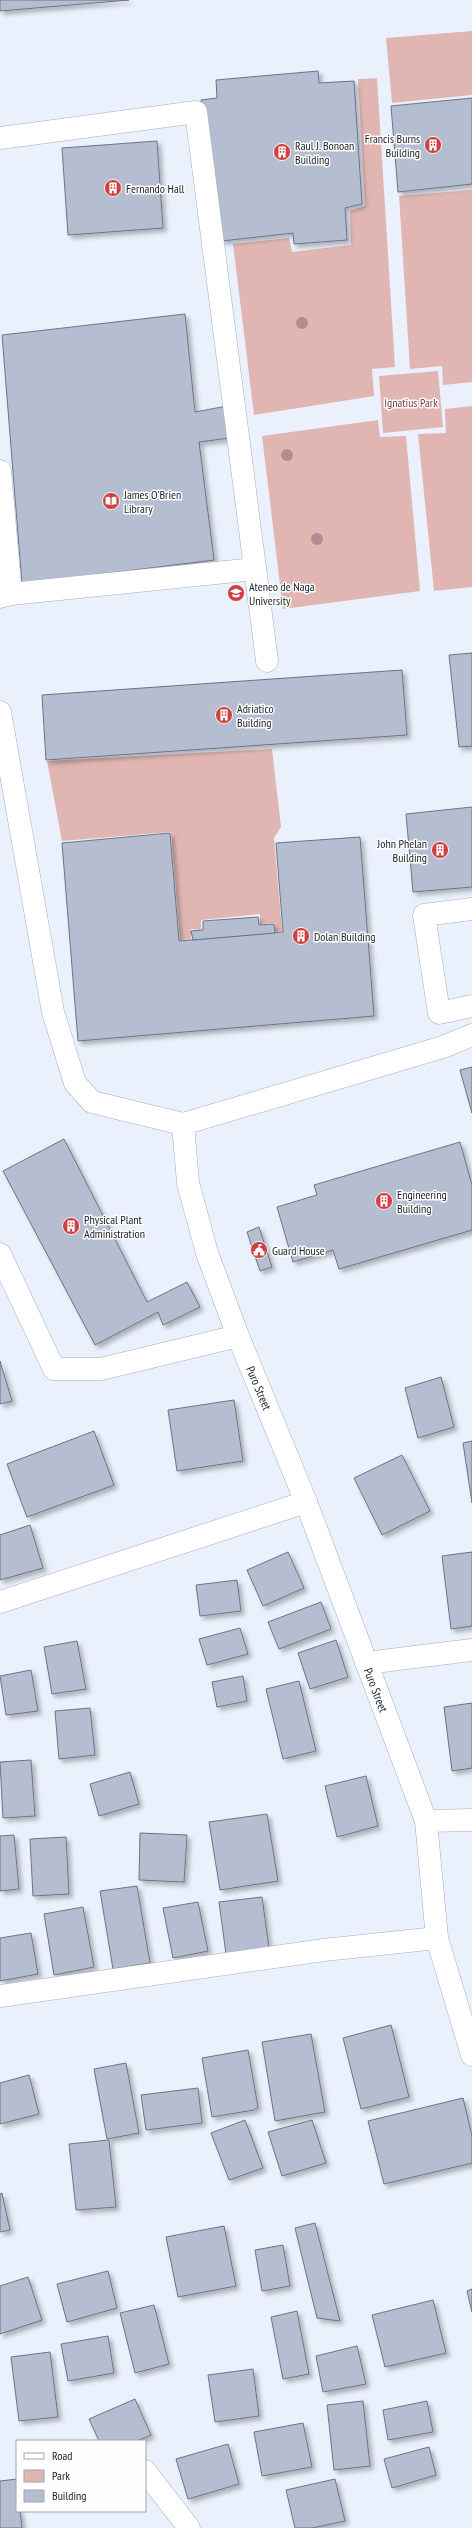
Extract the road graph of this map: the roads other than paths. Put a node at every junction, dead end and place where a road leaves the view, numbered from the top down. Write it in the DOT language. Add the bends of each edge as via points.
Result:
graph roads {
  1 [pos="0,138"];
  2 [pos="0,471"];
  3 [pos="255,569"];
  4 [pos="5,595"];
  5 [pos="267,661"];
  6 [pos="0,712"];
  7 [pos="472,909"];
  8 [pos="472,1006"];
  9 [pos="438,1013"];
  10 [pos="472,1035"];
  11 [pos="443,1047"];
  12 [pos="184,1124"];
  13 [pos="0,1254"];
  14 [pos="238,1336"];
  15 [pos="306,1502"];
  16 [pos="0,1602"];
  17 [pos="472,1650"];
  18 [pos="366,1663"];
  19 [pos="472,1820"];
  20 [pos="426,1821"];
  21 [pos="436,1938"];
  22 [pos="0,1996"];
  23 [pos="472,2055"];
  24 [pos="146,2472"];
  25 [pos="189,2528"];
  1 -- 3 [label="street" via="196,112"];
  2 -- 4 [label="street"];
  3 -- 4 [label="street"];
  3 -- 5 [label="street"];
  6 -- 12 [label="street" via="53,1012 75,1083 92,1102"];
  7 -- 9 [label="street" via="424,915"];
  8 -- 9 [label="street"];
  9 -- 11 [label="street"];
  10 -- 11 [label="street"];
  11 -- 12 [label="street"];
  12 -- 14 [label="street, Puro Street" via="188,1183 207,1253"];
  13 -- 14 [label="street" via="54,1369 101,1369"];
  14 -- 15 [label="street, Puro Street"];
  15 -- 16 [label="street"];
  15 -- 18 [label="street, Puro Street"];
  17 -- 18 [label="street"];
  18 -- 20 [label="street, Puro Street"];
  19 -- 20 [label="street"];
  20 -- 21 [label="street, Puro Street"];
  21 -- 22 [label="street" via="324,1950"];
  21 -- 23 [label="street, Puro Street"];
  24 -- 25 [label="street"];
}
